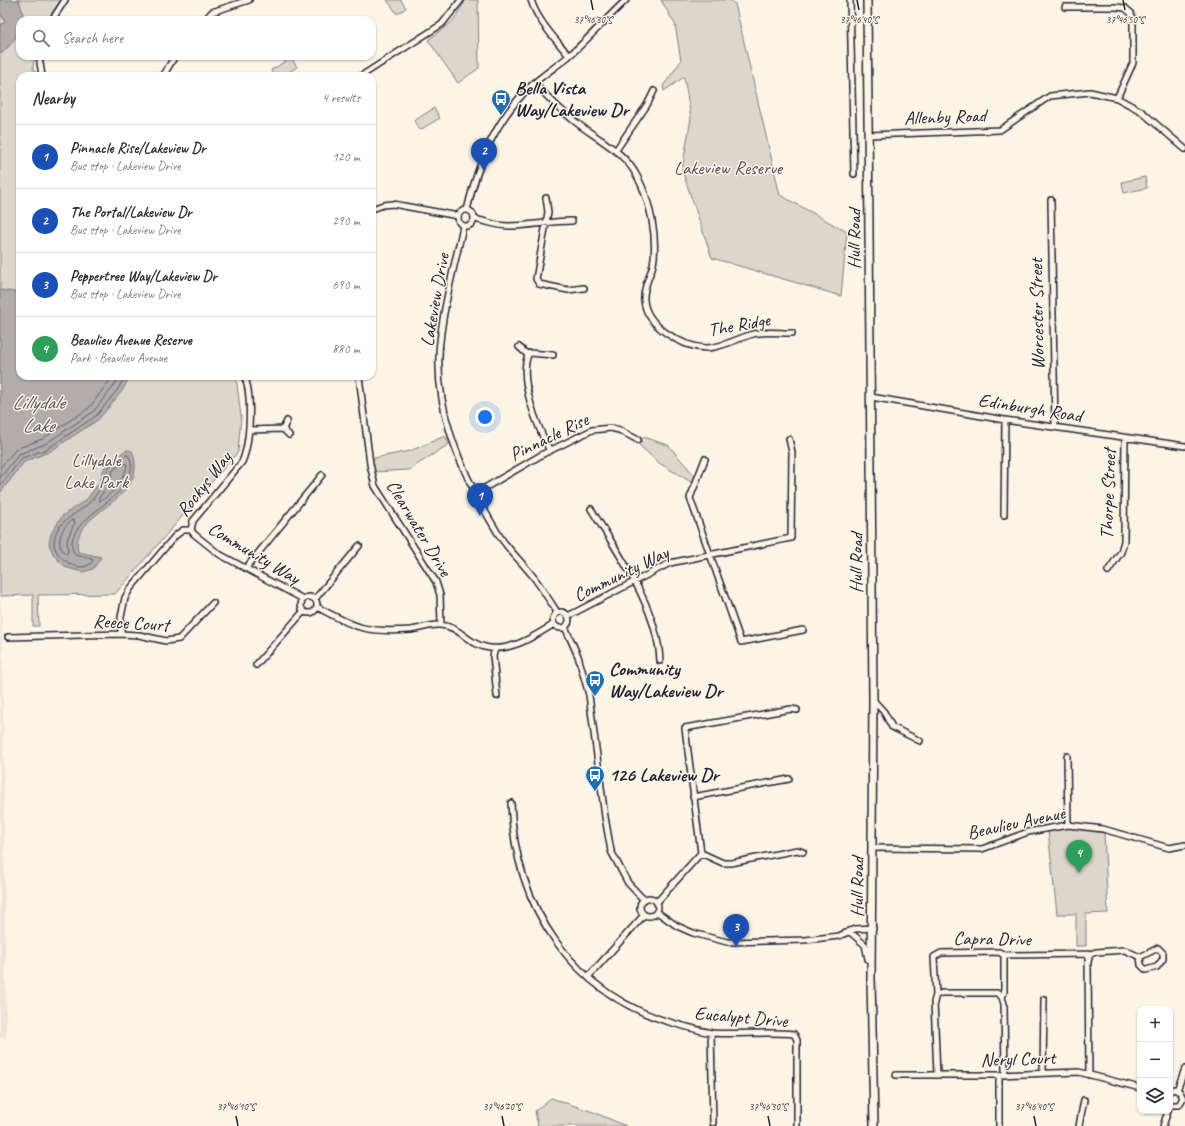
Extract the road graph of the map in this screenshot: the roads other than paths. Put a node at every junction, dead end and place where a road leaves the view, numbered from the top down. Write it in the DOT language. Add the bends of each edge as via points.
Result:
graph roads {
  1 [pos="65,0"];
  2 [pos="249,0"];
  3 [pos="461,0"];
  4 [pos="531,0"];
  5 [pos="626,0"];
  6 [pos="850,0"];
  7 [pos="867,0"];
  8 [pos="1065,7"];
  9 [pos="55,16"];
  10 [pos="208,16"];
  11 [pos="569,56"];
  12 [pos="40,60"];
  13 [pos="173,60"];
  14 [pos="41,72"];
  15 [pos="165,72"];
  16 [pos="367,72"];
  17 [pos="534,83"];
  18 [pos="654,91"];
  19 [pos="1117,98"];
  20 [pos="869,135"];
  21 [pos="1185,149"];
  22 [pos="616,150"];
  23 [pos="854,174"];
  24 [pos="546,198"];
  25 [pos="1051,200"];
  26 [pos="376,208"];
  27 [pos="467,210"];
  28 [pos="458,216"];
  29 [pos="474,219"];
  30 [pos="572,220"];
  31 [pos="546,224"];
  32 [pos="464,226"];
  33 [pos="584,288"];
  34 [pos="792,333"];
  35 [pos="519,347"];
  36 [pos="528,355"];
  37 [pos="553,355"];
  38 [pos="245,380"];
  39 [pos="360,380"];
  40 [pos="871,397"];
  41 [pos="1005,420"];
  42 [pos="287,421"];
  43 [pos="1055,427"];
  44 [pos="283,429"];
  45 [pos="249,430"];
  46 [pos="289,435"];
  47 [pos="1125,438"];
  48 [pos="638,440"];
  49 [pos="789,440"];
  50 [pos="1185,446"];
  51 [pos="550,451"];
  52 [pos="705,459"];
  53 [pos="322,475"];
  54 [pos="476,493"];
  55 [pos="591,509"];
  56 [pos="1004,515"];
  57 [pos="191,530"];
  58 [pos="359,546"];
  59 [pos="710,556"];
  60 [pos="246,568"];
  61 [pos="1108,571"];
  62 [pos="633,581"];
  63 [pos="315,599"];
  64 [pos="303,600"];
  65 [pos="213,603"];
  66 [pos="317,607"];
  67 [pos="303,612"];
  68 [pos="557,612"];
  69 [pos="568,616"];
  70 [pos="554,624"];
  71 [pos="441,625"];
  72 [pos="565,627"];
  73 [pos="803,630"];
  74 [pos="121,634"];
  75 [pos="8,637"];
  76 [pos="495,649"];
  77 [pos="660,661"];
  78 [pos="256,665"];
  79 [pos="497,696"];
  80 [pos="873,700"];
  81 [pos="797,710"];
  82 [pos="920,740"];
  83 [pos="1067,756"];
  84 [pos="789,779"];
  85 [pos="693,797"];
  86 [pos="511,803"];
  87 [pos="1068,825"];
  88 [pos="1185,845"];
  89 [pos="873,848"];
  90 [pos="803,852"];
  91 [pos="701,853"];
  92 [pos="644,900"];
  93 [pos="657,902"];
  94 [pos="657,912"];
  95 [pos="644,915"];
  96 [pos="873,928"];
  97 [pos="849,931"];
  98 [pos="1090,954"];
  99 [pos="1004,955"];
  100 [pos="1140,957"];
  101 [pos="588,977"];
  102 [pos="872,978"];
  103 [pos="936,995"];
  104 [pos="1002,997"];
  105 [pos="1044,1000"];
  106 [pos="712,1033"];
  107 [pos="1185,1069"];
  108 [pos="1043,1073"];
  109 [pos="896,1075"];
  110 [pos="937,1075"];
  111 [pos="999,1075"];
  112 [pos="1005,1075"];
  113 [pos="1089,1075"];
  114 [pos="1137,1087"];
  115 [pos="1177,1090"];
  116 [pos="1173,1091"];
  117 [pos="1184,1099"];
  118 [pos="1084,1100"];
  119 [pos="1173,1106"];
  120 [pos="1167,1114"];
  121 [pos="712,1123"];
  122 [pos="797,1126"];
  123 [pos="874,1126"];
  124 [pos="999,1126"];
  125 [pos="1080,1126"];
  126 [pos="1162,1126"];
  1 -- 9 [label="street"];
  2 -- 10 [label="street" via="212,12"];
  3 -- 16 [label="street" via="442,24"];
  4 -- 11 [label="street" via="542,23"];
  5 -- 11 [label="street"];
  6 -- 23 [label="street"];
  7 -- 20 [label="main road, Hull Road"];
  8 -- 19 [label="street" via="1116,6 1131,13 1133,63"];
  11 -- 17 [label="street"];
  12 -- 14 [label="street"];
  13 -- 15 [label="street"];
  17 -- 22 [label="street, The Ridge" via="571,119"];
  17 -- 27 [label="street" via="510,109 493,135 477,172"];
  18 -- 22 [label="street"];
  19 -- 20 [label="street, Allenby Road" via="1090,92 1050,96 1000,130"];
  19 -- 21 [label="street, Allenby Road" via="1141,111"];
  20 -- 40 [label="main road, Hull Road"];
  22 -- 34 [label="street, The Ridge" via="626,159 637,176 649,212 654,246 653,264 644,299 651,321 678,339 707,348 755,334"];
  24 -- 31 [label="street"];
  25 -- 43 [label="street, Worcester Street"];
  26 -- 28 [label="street" via="393,204"];
  27 -- 28 [label="street"];
  27 -- 29 [label="street" via="472,212"];
  28 -- 32 [label="street" via="458,222"];
  29 -- 31 [label="street" via="506,226"];
  29 -- 32 [label="street" via="470,226"];
  30 -- 31 [label="street"];
  31 -- 33 [label="street" via="536,279 539,284 568,290"];
  32 -- 54 [label="street, Lakeview Drive" via="441,332 440,362 449,433 467,478"];
  35 -- 36 [label="street"];
  36 -- 37 [label="street"];
  36 -- 51 [label="street" via="526,366 529,396 539,429"];
  38 -- 45 [label="street, Rockys Way"];
  39 -- 71 [label="street, Clearwater Drive" via="372,476 381,496 436,582 440,595"];
  40 -- 41 [label="street, Edinburgh Road"];
  40 -- 80 [label="main road, Hull Road"];
  41 -- 43 [label="street, Edinburgh Road"];
  41 -- 56 [label="street"];
  42 -- 44 [label="street"];
  43 -- 47 [label="street, Edinburgh Road"];
  44 -- 45 [label="street"];
  44 -- 46 [label="street"];
  45 -- 57 [label="street, Rockys Way" via="242,462 193,521"];
  47 -- 50 [label="street, Edinburgh Road"];
  47 -- 61 [label="street, Thorpe Street" via="1124,541 1121,552"];
  48 -- 51 [label="street, Pinnacle Rise" via="619,430 602,428 581,434"];
  49 -- 59 [label="street, Community Way" via="792,452 791,538"];
  51 -- 54 [label="street, Pinnacle Rise"];
  52 -- 59 [label="street" via="690,498"];
  53 -- 60 [label="street"];
  54 -- 68 [label="street, Lakeview Drive" via="507,547 535,578"];
  55 -- 62 [label="street"];
  57 -- 60 [label="street, Community Way" via="211,548"];
  57 -- 74 [label="street, Rockys Way" via="183,530 175,536 130,589 122,608"];
  58 -- 63 [label="street"];
  59 -- 62 [label="street, Community Way" via="670,564"];
  59 -- 73 [label="street" via="741,642"];
  60 -- 64 [label="street, Community Way"];
  62 -- 69 [label="street, Community Way"];
  62 -- 77 [label="street" via="651,616 657,634"];
  63 -- 64 [label="street" via="311,597"];
  63 -- 66 [label="street"];
  64 -- 67 [label="street"];
  65 -- 74 [label="street, Reece Court" via="179,639 166,641"];
  66 -- 67 [label="street" via="309,614"];
  66 -- 71 [label="street" via="351,625 369,630 412,630"];
  67 -- 78 [label="street"];
  68 -- 69 [label="street" via="564,612"];
  68 -- 70 [label="street" via="553,618"];
  69 -- 72 [label="street" via="569,622"];
  70 -- 72 [label="street" via="559,628"];
  70 -- 76 [label="street" via="532,638 506,648"];
  71 -- 76 [label="street" via="454,628 480,646"];
  72 -- 92 [label="street" via="578,656 589,695 605,818 612,851 628,883"];
  74 -- 75 [label="street, Reece Court"];
  76 -- 79 [label="street" via="493,656"];
  80 -- 82 [label="street" via="884,712 892,727"];
  80 -- 89 [label="main road, Hull Road"];
  81 -- 85 [label="street" via="686,728"];
  83 -- 87 [label="street"];
  84 -- 85 [label="street"];
  85 -- 91 [label="street"];
  86 -- 101 [label="street, Eucalypt Drive" via="518,860 530,894 541,918 559,946"];
  87 -- 88 [label="street, Beaulieu Avenue" via="1102,829 1169,848"];
  87 -- 89 [label="street, Beaulieu Avenue" via="1028,832 982,849"];
  89 -- 96 [label="main road, Hull Road"];
  90 -- 91 [label="street" via="797,850 732,863 723,863"];
  91 -- 93 [label="street"];
  92 -- 93 [label="street" via="649,898"];
  92 -- 95 [label="street" via="640,908"];
  93 -- 94 [label="street"];
  94 -- 95 [label="street" via="653,916"];
  94 -- 97 [label="street" via="677,926 693,933 726,942 805,940 839,936"];
  95 -- 101 [label="street"];
  96 -- 97 [label="street"];
  96 -- 102 [label="main road, Hull Road"];
  97 -- 102 [label="street" via="867,949 868,969"];
  98 -- 99 [label="street, Capra Drive"];
  98 -- 100 [label="street, Capra Drive" via="1125,950"];
  98 -- 113 [label="street"];
  99 -- 103 [label="street, Capra Drive" via="999,952 938,953 934,961"];
  99 -- 104 [label="street"];
  100 -- 100 [label="street" via="1143,968 1148,970 1157,967 1164,956 1158,948"];
  101 -- 106 [label="street, Eucalypt Drive" via="602,990 639,1011 660,1020"];
  102 -- 123 [label="main road, Hull Road"];
  103 -- 104 [label="street" via="997,993"];
  103 -- 110 [label="street" via="934,1002"];
  104 -- 112 [label="street"];
  105 -- 108 [label="street"];
  106 -- 121 [label="street"];
  106 -- 122 [label="street, Eucalypt Drive" via="794,1034 797,1040"];
  107 -- 115 [label="street"];
  108 -- 112 [label="street, Neryl Court"];
  108 -- 113 [label="street, Neryl Court" via="1079,1072"];
  109 -- 110 [label="street, Neryl Court"];
  110 -- 111 [label="street, Neryl Court"];
  111 -- 112 [label="street, Neryl Court"];
  111 -- 124 [label="street"];
  113 -- 114 [label="street, Neryl Court"];
  115 -- 116 [label="street"];
  115 -- 117 [label="street"];
  117 -- 119 [label="street" via="1179,1105"];
  118 -- 125 [label="street"];
  120 -- 126 [label="street"];
}
